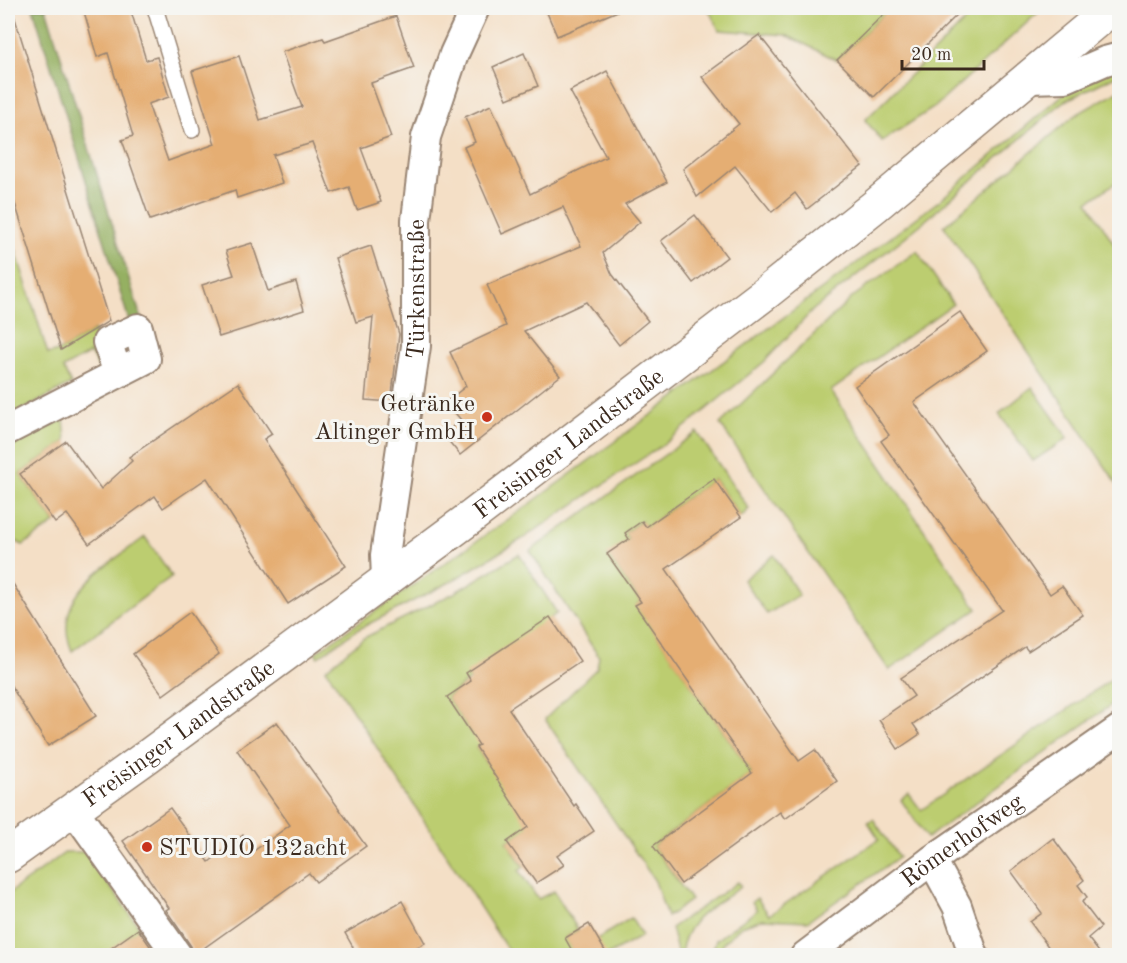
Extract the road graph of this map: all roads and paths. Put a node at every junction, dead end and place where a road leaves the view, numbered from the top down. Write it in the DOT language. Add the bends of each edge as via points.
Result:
graph roads {
  1 [pos="155,8"];
  2 [pos="474,8"];
  3 [pos="1112,8"];
  4 [pos="1119,57"];
  5 [pos="1028,79"];
  6 [pos="192,130"];
  7 [pos="118,373"];
  8 [pos="8,430"];
  9 [pos="387,579"];
  10 [pos="1119,729"];
  11 [pos="74,810"];
  12 [pos="8,856"];
  13 [pos="932,860"];
  14 [pos="178,956"];
  15 [pos="805,956"];
  16 [pos="974,956"];
  1 -- 6 [label="lane"];
  2 -- 9 [label="street, Türkenstraße" via="426,137 416,220 416,345 385,555"];
  3 -- 5 [label="street, Freisinger Landstraße"];
  4 -- 5 [label="street" via="1066,78"];
  5 -- 9 [label="street, Freisinger Landstraße" via="767,292"];
  7 -- 8 [label="street"];
  9 -- 11 [label="street, Freisinger Landstraße"];
  10 -- 13 [label="street, Römerhofweg"];
  11 -- 12 [label="street, Freisinger Landstraße"];
  11 -- 14 [label="street"];
  13 -- 15 [label="street, Römerhofweg"];
  13 -- 16 [label="street" via="957,906"];
}
